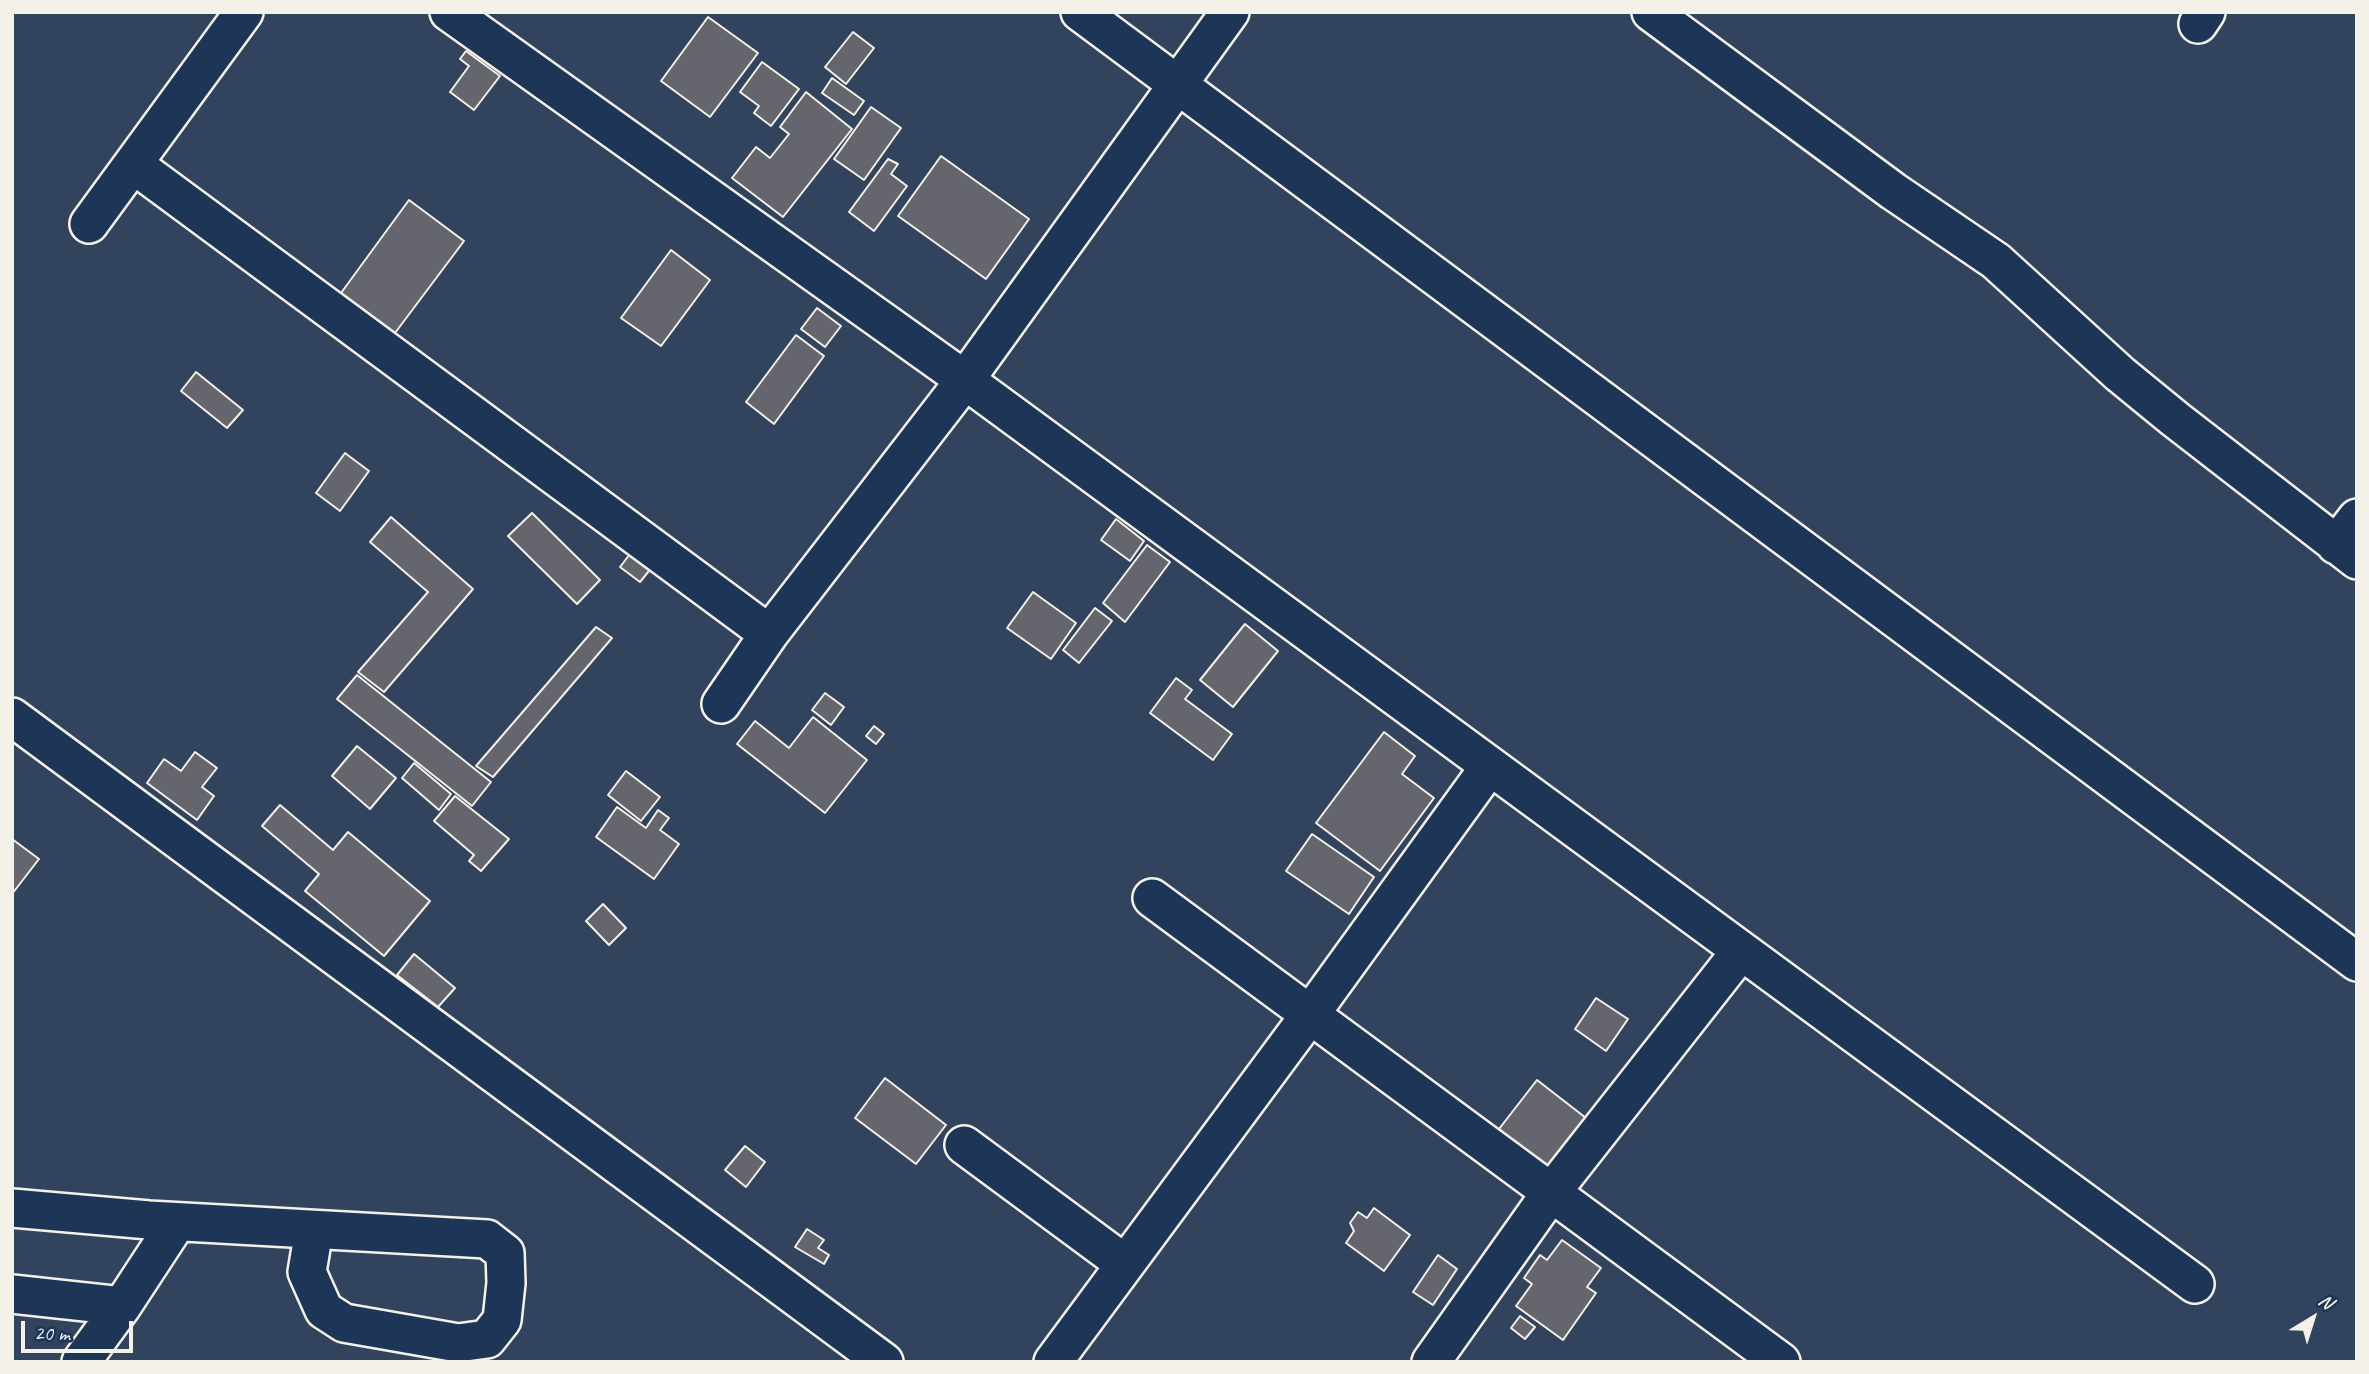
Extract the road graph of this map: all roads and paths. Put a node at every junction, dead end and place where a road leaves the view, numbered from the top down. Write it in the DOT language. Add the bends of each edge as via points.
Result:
graph roads {
  1 [pos="243,12"];
  2 [pos="449,12"];
  3 [pos="1080,12"];
  4 [pos="1230,12"];
  5 [pos="1651,12"];
  6 [pos="1177,84"];
  7 [pos="133,164"];
  8 [pos="89,224"];
  9 [pos="965,380"];
  10 [pos="2350,541"];
  11 [pos="769,634"];
  12 [pos="721,704"];
  13 [pos="12,717"];
  14 [pos="1490,766"];
  15 [pos="1152,898"];
  16 [pos="1741,951"];
  17 [pos="2357,962"];
  18 [pos="1309,1016"];
  19 [pos="964,1145"];
  20 [pos="1550,1194"];
  21 [pos="12,1208"];
  22 [pos="177,1222"];
  23 [pos="314,1230"];
  24 [pos="1125,1264"];
  25 [pos="2194,1284"];
  26 [pos="12,1294"];
  27 [pos="122,1306"];
  28 [pos="81,1362"];
  29 [pos="884,1362"];
  30 [pos="1053,1362"];
  31 [pos="1431,1362"];
  32 [pos="1780,1362"];
  1 -- 7 [label="street"];
  2 -- 9 [label="street"];
  3 -- 6 [label="street"];
  4 -- 6 [label="street"];
  5 -- 10 [label="street" via="1996,261 2175,419"];
  6 -- 9 [label="street"];
  6 -- 17 [label="street"];
  7 -- 8 [label="street"];
  7 -- 11 [label="street"];
  9 -- 11 [label="street"];
  9 -- 14 [label="street"];
  11 -- 12 [label="street"];
  13 -- 29 [label="street"];
  14 -- 16 [label="street"];
  14 -- 18 [label="street"];
  15 -- 18 [label="street"];
  16 -- 20 [label="street"];
  16 -- 25 [label="street"];
  18 -- 20 [label="street"];
  18 -- 24 [label="street"];
  19 -- 24 [label="street"];
  20 -- 31 [label="street"];
  20 -- 32 [label="street"];
  21 -- 22 [label="street"];
  22 -- 23 [label="street"];
  22 -- 27 [label="street"];
  23 -- 23 [label="street" via="487,1239 505,1253 502,1320 487,1339 457,1343 344,1323 324,1310 307,1272"];
  24 -- 30 [label="street"];
  26 -- 27 [label="street"];
  27 -- 28 [label="street"];
}
